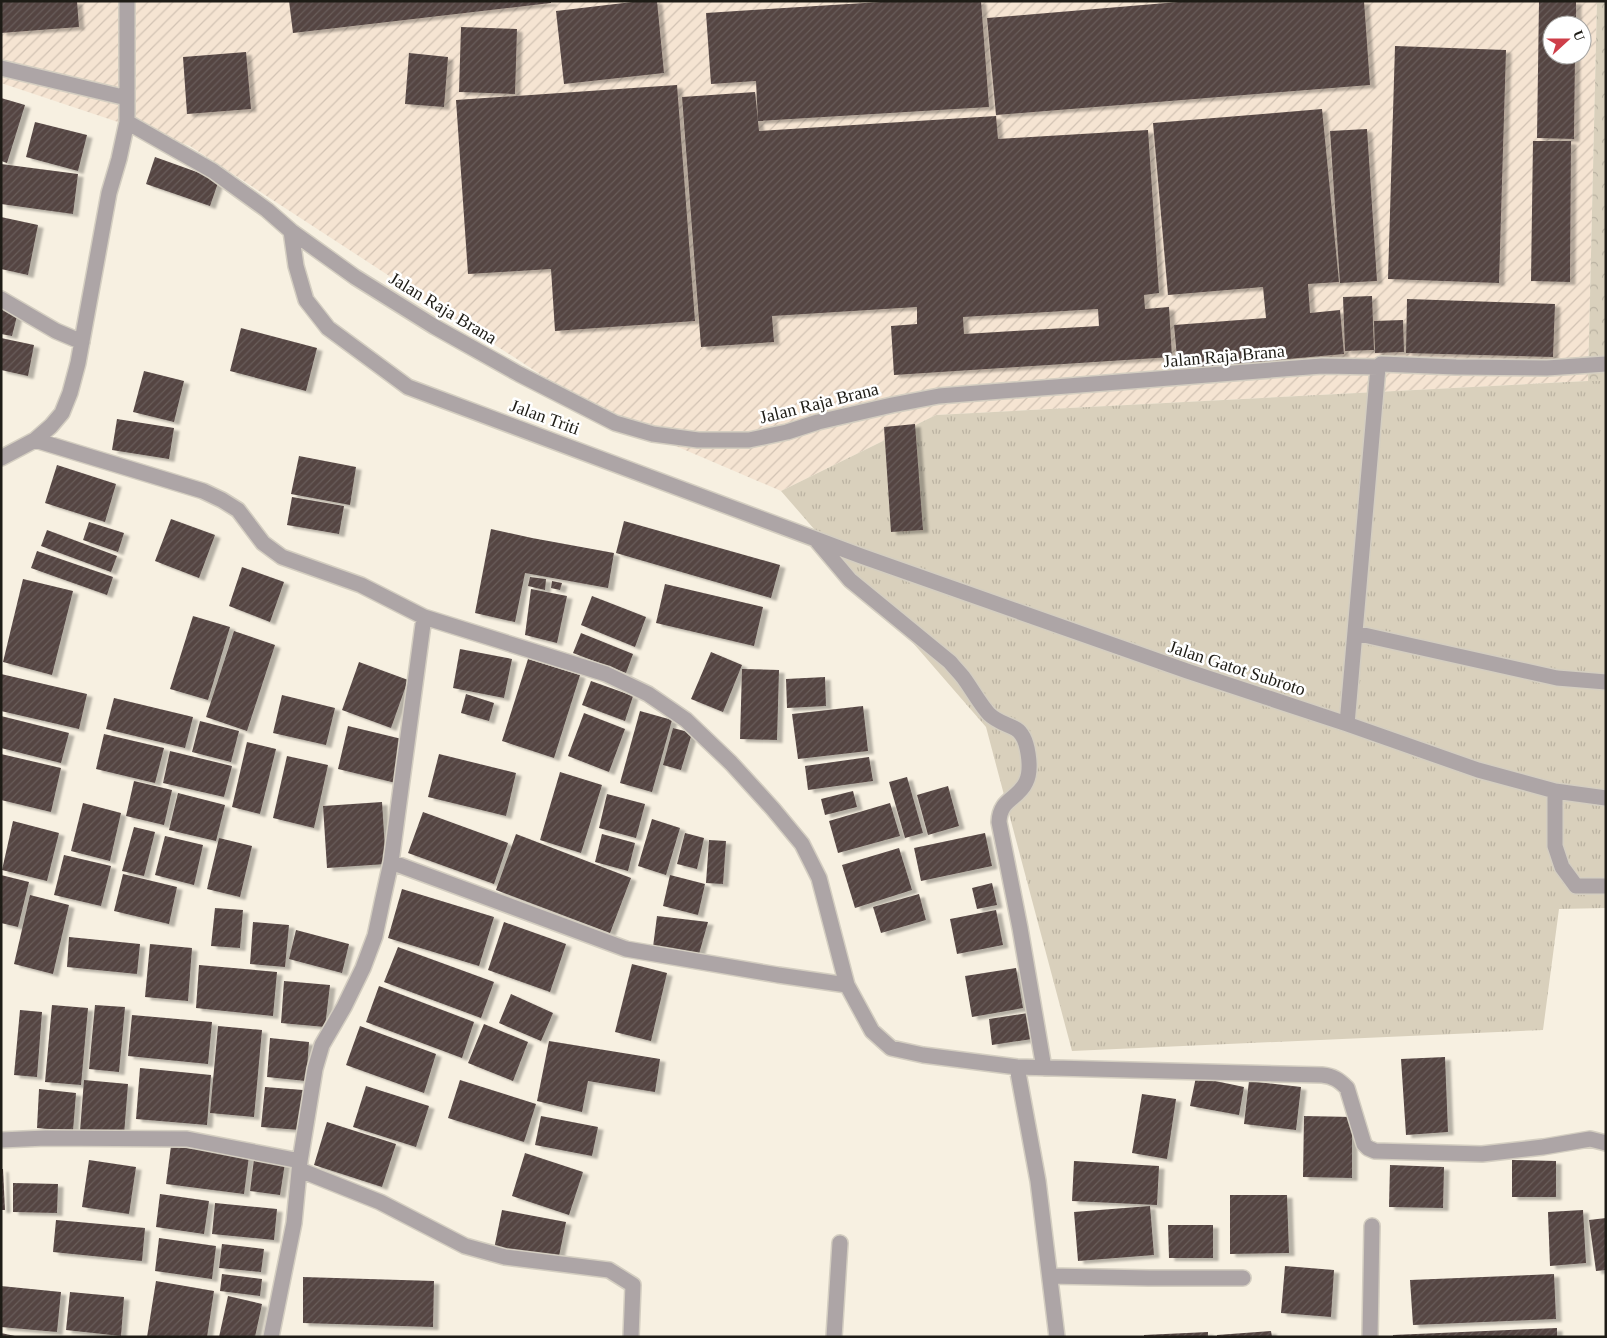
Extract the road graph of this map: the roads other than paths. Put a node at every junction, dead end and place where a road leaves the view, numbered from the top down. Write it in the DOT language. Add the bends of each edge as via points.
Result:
graph roads {
  1 [pos="127,1"];
  2 [pos="1,68"];
  3 [pos="127,98"];
  4 [pos="128,122"];
  5 [pos="291,231"];
  6 [pos="1,299"];
  7 [pos="82,342"];
  8 [pos="1606,364"];
  9 [pos="1378,367"];
  10 [pos="35,440"];
  11 [pos="1,458"];
  12 [pos="816,540"];
  13 [pos="861,556"];
  14 [pos="424,617"];
  15 [pos="1355,633"];
  16 [pos="1606,682"];
  17 [pos="1347,724"];
  18 [pos="1555,791"];
  19 [pos="1606,798"];
  20 [pos="391,862"];
  21 [pos="1606,886"];
  22 [pos="847,985"];
  23 [pos="1017,1067"];
  24 [pos="1044,1068"];
  25 [pos="1,1140"];
  26 [pos="1606,1143"];
  27 [pos="300,1165"];
  28 [pos="1372,1226"];
  29 [pos="840,1243"];
  30 [pos="1050,1276"];
  31 [pos="1243,1278"];
  32 [pos="271,1337"];
  33 [pos="631,1337"];
  34 [pos="834,1337"];
  35 [pos="1057,1337"];
  36 [pos="1370,1337"];
  1 -- 3 [label="street"];
  2 -- 3 [label="street"];
  3 -- 4 [label="street"];
  4 -- 5 [label="street, Jalan Raja Brana" via="212,171"];
  4 -- 7 [label="street" via="103,220"];
  5 -- 9 [label="street, Jalan Raja Brana" via="435,328 562,397 616,423 653,434 698,440 749,440 892,404 940,396 1322,366"];
  5 -- 12 [label="street, Jalan Triti" via="296,266 306,300 328,328 408,387"];
  6 -- 7 [label="street"];
  7 -- 10 [label="street" via="62,413"];
  8 -- 9 [label="street, Jalan Raja Brana" via="1538,368 1381,364"];
  9 -- 15 [label="street"];
  10 -- 11 [label="street"];
  10 -- 14 [label="street" via="203,491 238,510 263,543 282,557 361,585"];
  12 -- 13 [label="street, Jalan Triti"];
  12 -- 24 [label="street" via="850,580 950,662 989,714 998,722 1018,730 1026,746 1029,768 1026,783 1004,804 999,822"];
  13 -- 17 [label="street, Jalan Gatot Subroto"];
  14 -- 20 [label="street"];
  14 -- 22 [label="street" via="606,674 648,694 686,720 731,763 802,844 819,878"];
  15 -- 16 [label="street" via="1557,678"];
  15 -- 17 [label="street"];
  17 -- 18 [label="street, Jalan Gatot Subroto" via="1478,770"];
  18 -- 19 [label="street, Jalan Gatot Subroto"];
  18 -- 21 [label="street" via="1555,846 1562,867 1576,886"];
  20 -- 22 [label="street" via="626,949"];
  20 -- 27 [label="street" via="375,936 344,1007 322,1045 314,1069"];
  22 -- 23 [label="street" via="872,1031 891,1048"];
  23 -- 24 [label="street"];
  23 -- 30 [label="street" via="1038,1181"];
  24 -- 26 [label="street" via="1332,1076 1347,1088 1364,1144 1375,1151 1482,1154 1590,1139"];
  25 -- 27 [label="street" via="188,1139"];
  27 -- 32 [label="street" via="294,1223"];
  27 -- 33 [label="street" via="465,1246 505,1257 608,1270 633,1285"];
  28 -- 36 [label="street"];
  29 -- 34 [label="street"];
  30 -- 31 [label="street"];
  30 -- 35 [label="street"];
}
